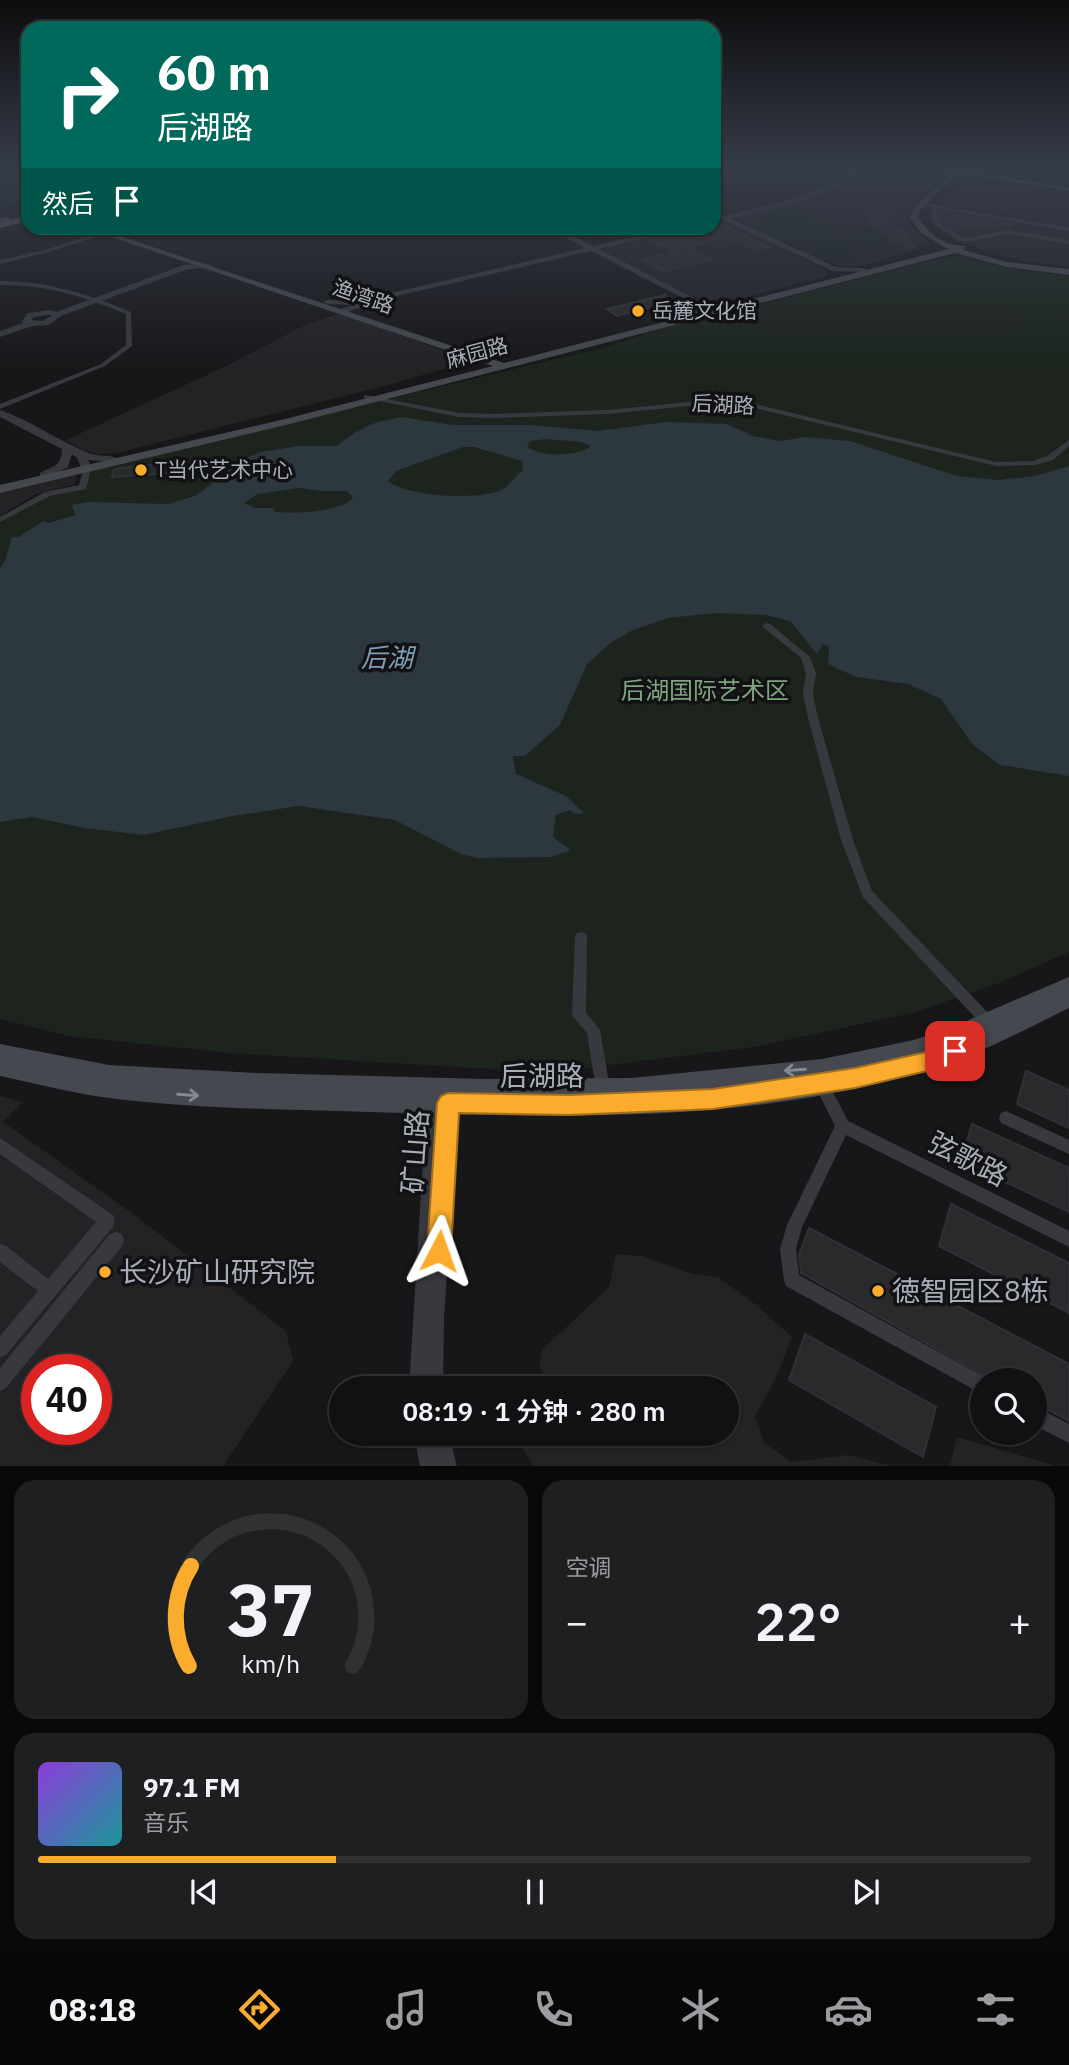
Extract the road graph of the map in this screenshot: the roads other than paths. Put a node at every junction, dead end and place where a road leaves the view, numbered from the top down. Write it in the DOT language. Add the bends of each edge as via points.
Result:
graph roads {
  1 [pos="756,234"];
  2 [pos="757,234"];
  3 [pos="930,234"];
  4 [pos="936,234"];
  5 [pos="951,234"];
  6 [pos="996,234"];
  7 [pos="1023,234"];
  8 [pos="90,235"];
  9 [pos="117,235"];
  10 [pos="119,235"];
  11 [pos="562,235"];
  12 [pos="644,235"];
  13 [pos="648,235"];
  14 [pos="935,239"];
  15 [pos="1069,242"];
  16 [pos="587,248"];
  17 [pos="957,248"];
  18 [pos="934,253"];
  19 [pos="182,258"];
  20 [pos="983,259"];
  21 [pos="0,262"];
  22 [pos="208,267"];
  23 [pos="863,270"];
  24 [pos="1069,271"];
  25 [pos="828,279"];
  26 [pos="0,283"];
  27 [pos="96,299"];
  28 [pos="366,301"];
  29 [pos="694,301"];
  30 [pos="327,302"];
  31 [pos="726,305"];
  32 [pos="345,310"];
  33 [pos="710,311"];
  34 [pos="687,315"];
  35 [pos="369,316"];
  36 [pos="0,333"];
  37 [pos="455,349"];
  38 [pos="471,350"];
  39 [pos="528,355"];
  40 [pos="505,363"];
  41 [pos="459,373"];
  42 [pos="369,399"];
  43 [pos="0,407"];
  44 [pos="0,415"];
  45 [pos="1069,442"];
  46 [pos="71,452"];
  47 [pos="113,459"];
  48 [pos="83,468"];
  49 [pos="44,475"];
  50 [pos="0,487"];
  51 [pos="0,520"];
  52 [pos="766,626"];
  53 [pos="582,937"];
  54 [pos="1069,985"];
  55 [pos="1069,998"];
  56 [pos="988,1021"];
  57 [pos="0,1053"];
  58 [pos="0,1066"];
  59 [pos="821,1084"];
  60 [pos="603,1089"];
  61 [pos="443,1095"];
  62 [pos="1006,1118"];
  63 [pos="843,1126"];
  64 [pos="0,1145"];
  65 [pos="1069,1147"];
  66 [pos="116,1240"];
  67 [pos="1069,1240"];
  68 [pos="0,1252"];
  69 [pos="50,1290"];
  70 [pos="0,1349"];
  71 [pos="422,1376"];
  72 [pos="431,1376"];
  73 [pos="970,1378"];
  74 [pos="0,1382"];
  75 [pos="1047,1422"];
  76 [pos="1069,1434"];
  77 [pos="428,1446"];
  78 [pos="440,1446"];
  79 [pos="432,1466"];
  80 [pos="445,1466"];
  1 -- 25 [label="street" via="831,269 834,272"];
  2 -- 23 [label="street" via="835,269"];
  3 -- 14 [label="main road"];
  4 -- 17 [label="main road"];
  5 -- 6 [label="street" via="968,240"];
  7 -- 15 [label="street"];
  8 -- 21 [label="street"];
  9 -- 19 [label="main road, 渔湾路"];
  10 -- 30 [label="main road, 渔湾路"];
  11 -- 16 [label="street"];
  12 -- 16 [label="street"];
  13 -- 16 [label="street"];
  14 -- 17 [label="main road"];
  14 -- 18 [label="main road" via="940,246"];
  16 -- 28 [label="street"];
  16 -- 29 [label="street"];
  17 -- 18 [label="main road, 麻园路"];
  17 -- 20 [label="main road"];
  17 -- 24 [label="main road"];
  18 -- 20 [label="main road"];
  18 -- 23 [label="main road, 麻园路"];
  18 -- 33 [label="main road, 麻园路"];
  19 -- 22 [label="main road, 渔湾路"];
  19 -- 27 [label="street" via="186,262 182,266"];
  20 -- 24 [label="main road"];
  22 -- 27 [label="street" via="187,267"];
  22 -- 32 [label="main road, 渔湾路"];
  23 -- 25 [label="main road, 麻园路"];
  25 -- 31 [label="main road, 麻园路"];
  26 -- 27 [label="street" via="35,282"];
  27 -- 36 [label="street" via="54,314 56,318 50,322 29,323"];
  27 -- 43 [label="street" via="129,313 129,346 103,365"];
  28 -- 30 [label="street"];
  28 -- 32 [label="street"];
  28 -- 35 [label="street" via="359,309"];
  29 -- 31 [label="street"];
  29 -- 33 [label="street"];
  29 -- 34 [label="street" via="695,310"];
  30 -- 32 [label="main road, 渔湾路"];
  31 -- 33 [label="main road, 麻园路"];
  32 -- 35 [label="main road, 渔湾路"];
  32 -- 37 [label="main road, 渔湾路"];
  33 -- 34 [label="main road, 麻园路"];
  33 -- 40 [label="main road, 麻园路"];
  34 -- 39 [label="main road, 麻园路"];
  35 -- 38 [label="main road, 渔湾路"];
  37 -- 40 [label="main road, 渔湾路"];
  37 -- 41 [label="main road" via="472,362"];
  38 -- 39 [label="main road"];
  38 -- 40 [label="main road, 渔湾路"];
  39 -- 40 [label="main road, 麻园路"];
  40 -- 41 [label="main road, 麻园路"];
  40 -- 42 [label="main road, 麻园路"];
  41 -- 42 [label="main road, 麻园路"];
  42 -- 45 [label="street, 后湖路" via="458,415 495,416 710,402 751,405 996,464 1051,458"];
  42 -- 47 [label="main road, 麻园路"];
  42 -- 48 [label="main road, 麻园路"];
  44 -- 46 [label="street"];
  46 -- 47 [label="street"];
  46 -- 48 [label="street"];
  46 -- 49 [label="street" via="64,465"];
  47 -- 48 [label="main road, 麻园路"];
  48 -- 49 [label="main road, 麻园路"];
  48 -- 50 [label="main road, 麻园路"];
  48 -- 51 [label="street" via="83,487 47,494"];
  49 -- 50 [label="main road, 麻园路"];
  52 -- 56 [label="street" via="805,657 811,673 808,694 813,718 867,894"];
  53 -- 60 [label="street" via="579,1015 593,1030"];
  54 -- 56 [label="main road, 后湖路"];
  55 -- 59 [label="main road, 后湖路" via="931,1060"];
  56 -- 60 [label="main road, 后湖路, one-way" via="914,1049 822,1069"];
  57 -- 61 [label="main road, 后湖路" via="109,1074"];
  58 -- 61 [label="main road, 后湖路, one-way" via="115,1089 188,1096"];
  59 -- 61 [label="main road, 后湖路" via="713,1099 569,1105"];
  59 -- 63 [label="street"];
  60 -- 61 [label="main road, 后湖路"];
  61 -- 71 [label="street, 矿山路"];
  61 -- 72 [label="street, 矿山路"];
  62 -- 65 [label="street"];
  63 -- 67 [label="street, 弦歌路"];
  63 -- 73 [label="street" via="795,1225 788,1249 792,1280"];
  64 -- 69 [label="street" via="107,1221"];
  66 -- 74 [label="street"];
  68 -- 69 [label="street"];
  69 -- 70 [label="street"];
  75 -- 76 [label="street"];
  77 -- 79 [label="street"];
  78 -- 80 [label="street"];
}
